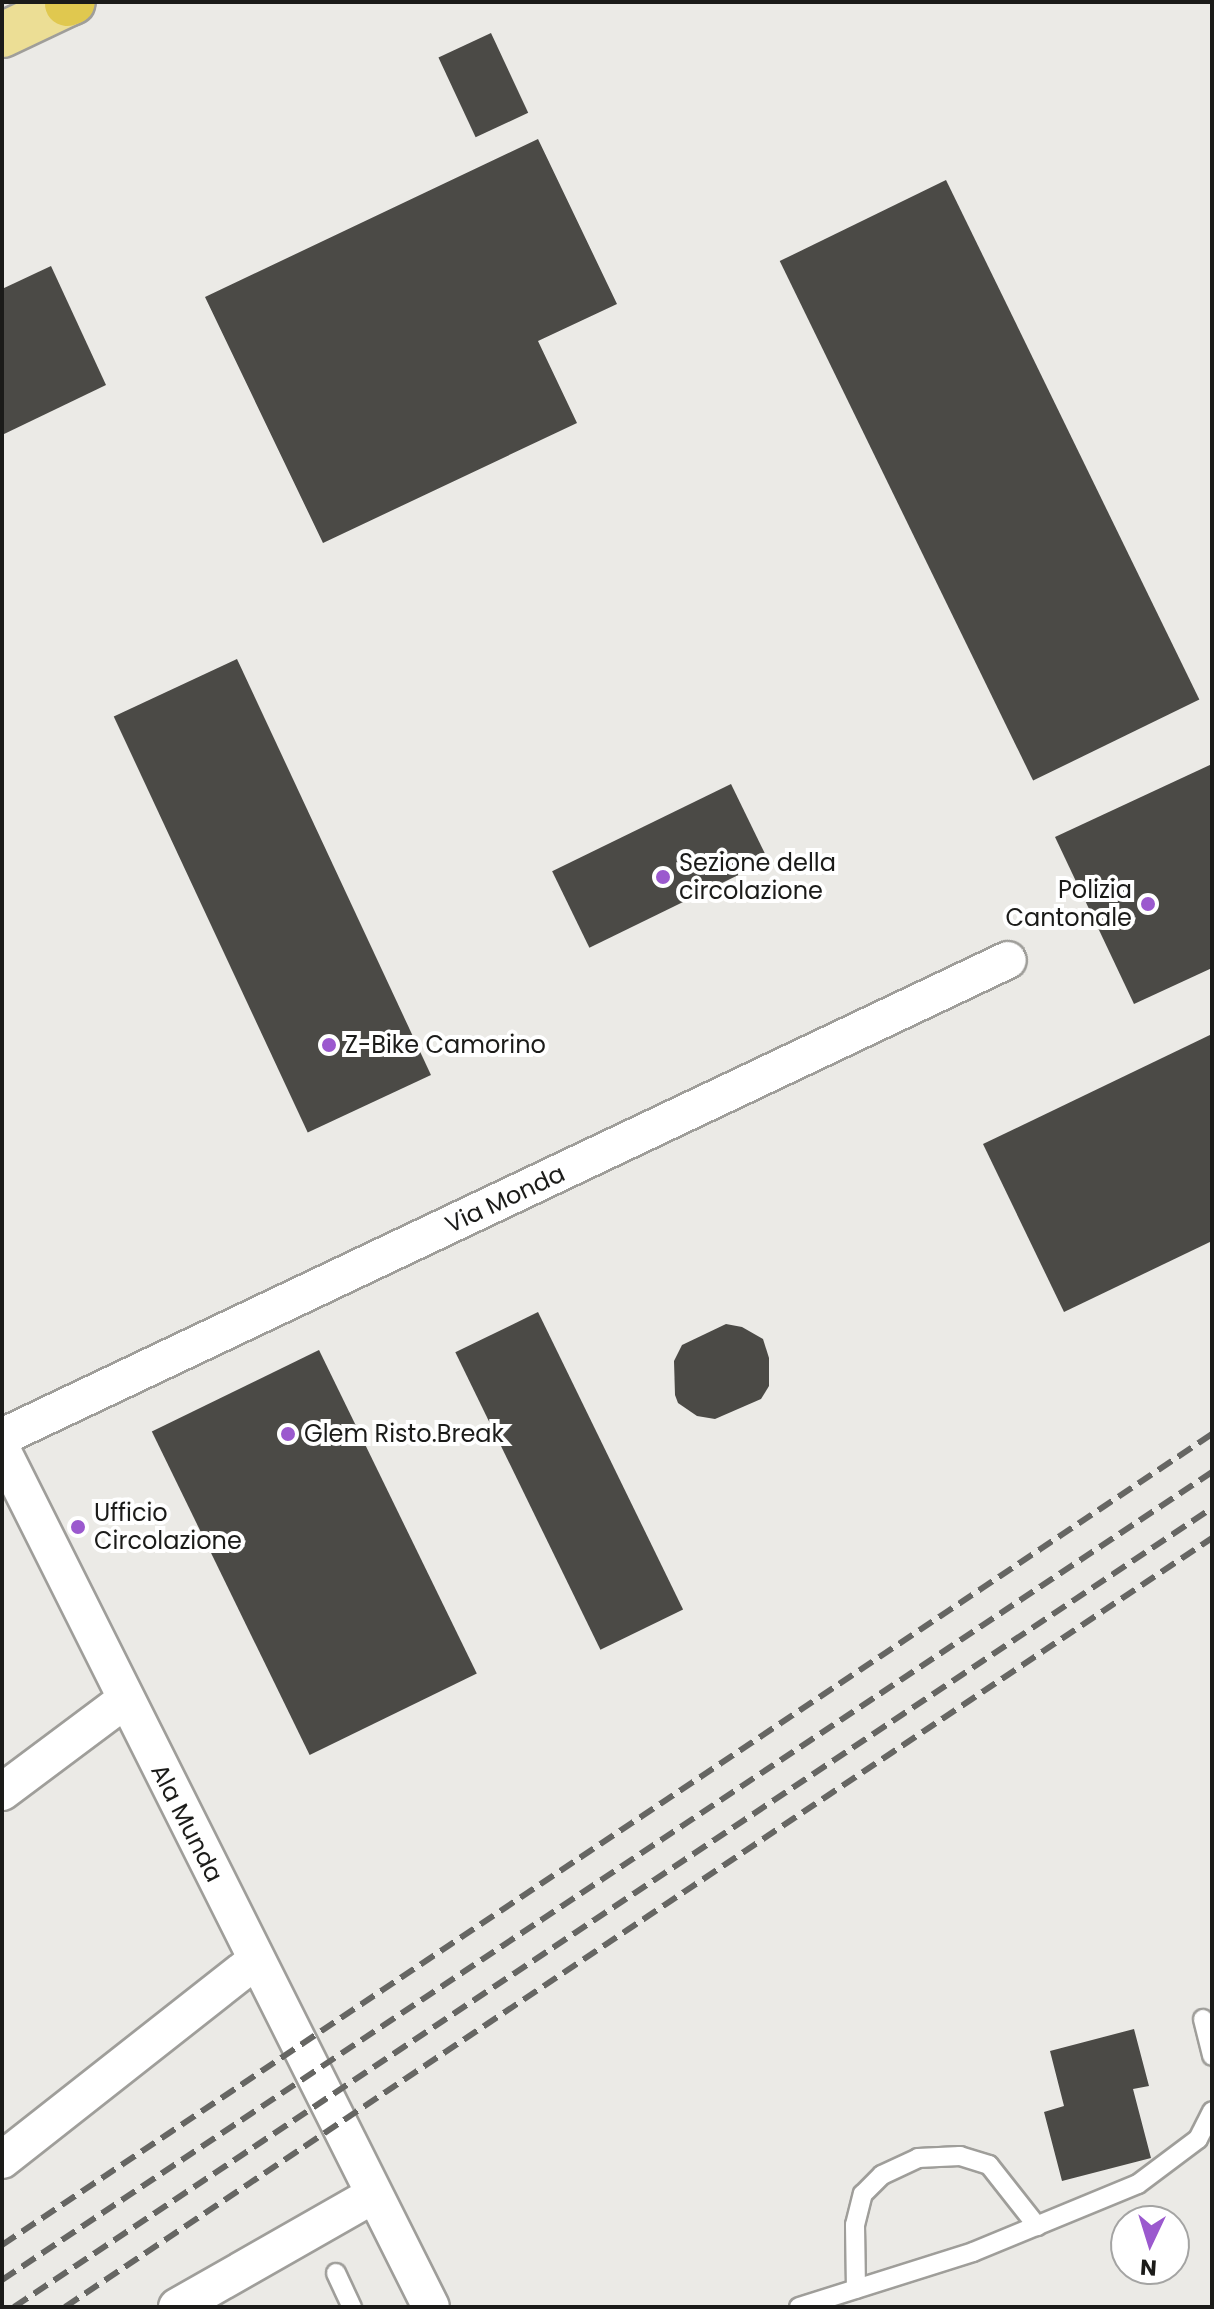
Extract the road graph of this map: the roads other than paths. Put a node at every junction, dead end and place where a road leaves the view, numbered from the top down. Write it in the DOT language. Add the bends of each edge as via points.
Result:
graph roads {
  1 [pos="71,3"];
  2 [pos="2,35"];
  3 [pos="1008,960"];
  4 [pos="2,1437"];
  5 [pos="2,1450"];
  6 [pos="125,1700"];
  7 [pos="2,1792"];
  8 [pos="256,1960"];
  9 [pos="1203,2019"];
  10 [pos="1212,2056"];
  11 [pos="1212,2111"];
  12 [pos="2,2160"];
  13 [pos="373,2195"];
  14 [pos="1037,2226"];
  15 [pos="336,2273"];
  16 [pos="856,2289"];
  17 [pos="177,2307"];
  18 [pos="352,2307"];
  19 [pos="431,2307"];
  20 [pos="799,2307"];
  1 -- 2 [label="main road"];
  3 -- 4 [label="street, Via Monda"];
  5 -- 6 [label="street, Ala Munda"];
  6 -- 7 [label="street"];
  6 -- 8 [label="street, Ala Munda"];
  8 -- 12 [label="street"];
  8 -- 13 [label="street, Ala Munda"];
  9 -- 10 [label="lane"];
  11 -- 14 [label="lane" via="1198,2139 1138,2184"];
  13 -- 17 [label="street"];
  13 -- 19 [label="street, Ala Munda"];
  14 -- 16 [label="lane"];
  14 -- 16 [label="lane" via="989,2165 960,2156 918,2158 882,2175 863,2194 855,2225"];
  15 -- 18 [label="lane"];
  16 -- 20 [label="lane"];
}
